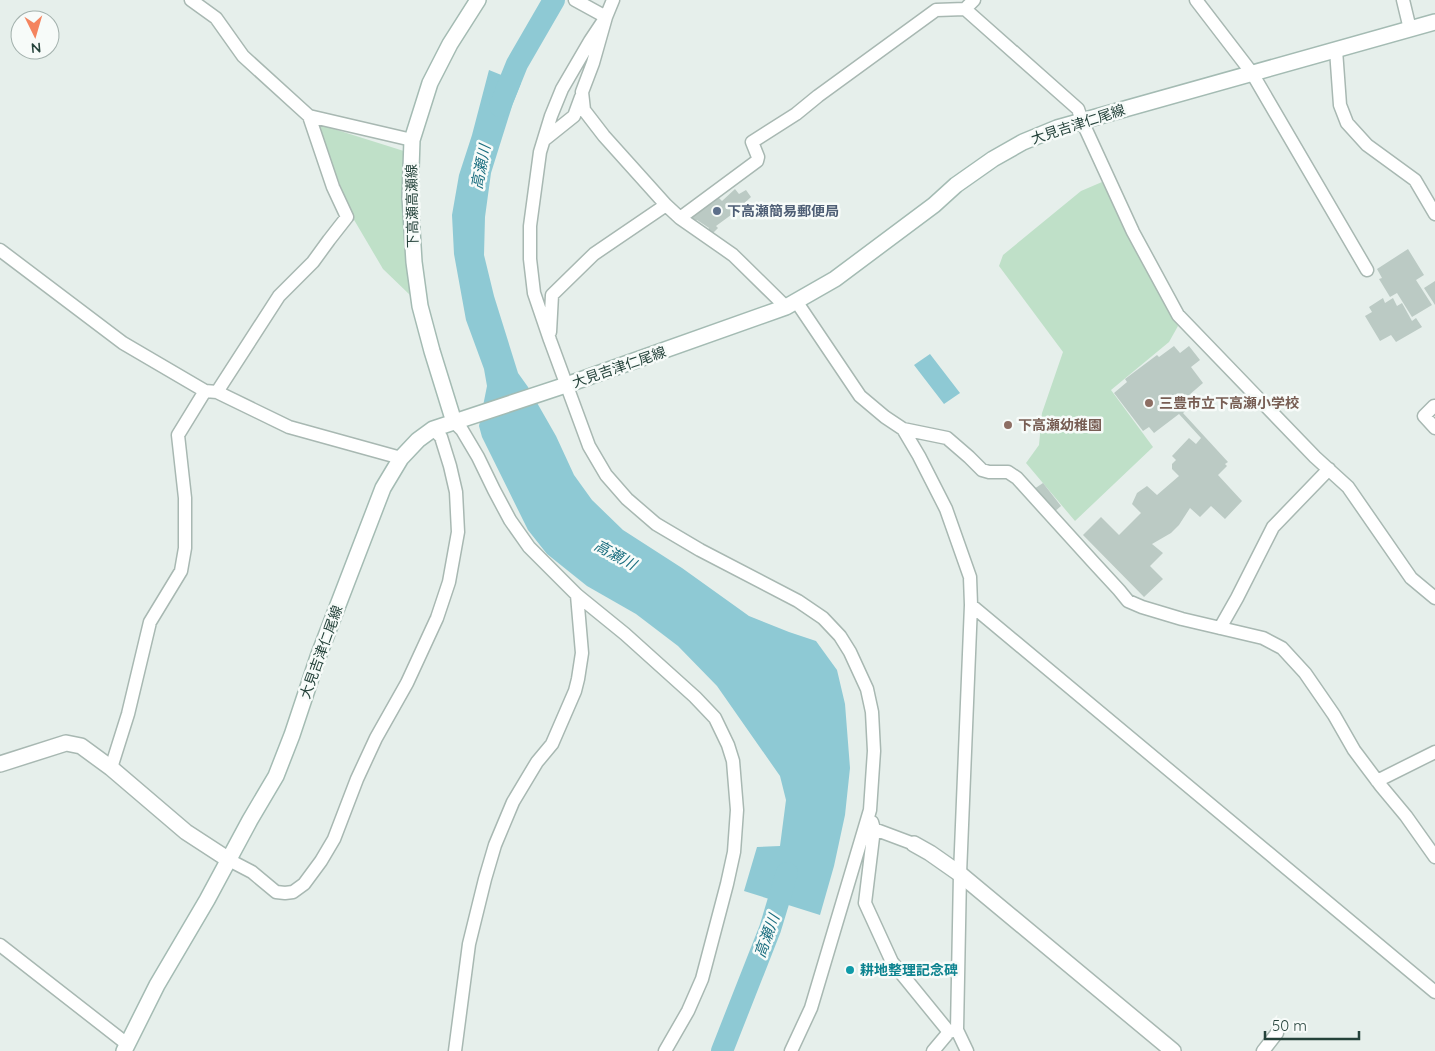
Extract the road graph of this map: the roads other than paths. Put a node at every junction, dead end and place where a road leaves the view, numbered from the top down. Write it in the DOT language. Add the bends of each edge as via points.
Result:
graph roads {
  1 [pos="192,0"];
  2 [pos="478,0"];
  3 [pos="576,0"];
  4 [pos="613,0"];
  5 [pos="927,0"];
  6 [pos="1196,0"];
  7 [pos="1403,0"];
  8 [pos="970,5"];
  9 [pos="936,10"];
  10 [pos="606,17"];
  11 [pos="1435,22"];
  12 [pos="1410,29"];
  13 [pos="1336,50"];
  14 [pos="1252,73"];
  15 [pos="582,92"];
  16 [pos="309,116"];
  17 [pos="1082,121"];
  18 [pos="412,140"];
  19 [pos="544,140"];
  20 [pos="666,205"];
  21 [pos="1435,214"];
  22 [pos="680,218"];
  23 [pos="0,250"];
  24 [pos="1367,270"];
  25 [pos="791,304"];
  26 [pos="550,340"];
  27 [pos="566,386"];
  28 [pos="211,392"];
  29 [pos="1434,406"];
  30 [pos="454,422"];
  31 [pos="1435,428"];
  32 [pos="433,429"];
  33 [pos="902,429"];
  34 [pos="401,458"];
  35 [pos="1329,470"];
  36 [pos="577,595"];
  37 [pos="1434,596"];
  38 [pos="971,605"];
  39 [pos="1220,628"];
  40 [pos="1435,752"];
  41 [pos="0,764"];
  42 [pos="111,768"];
  43 [pos="1377,780"];
  44 [pos="870,810"];
  45 [pos="874,829"];
  46 [pos="914,844"];
  47 [pos="1435,858"];
  48 [pos="230,860"];
  49 [pos="960,874"];
  50 [pos="0,945"];
  51 [pos="1435,992"];
  52 [pos="953,1031"];
  53 [pos="1277,1033"];
  54 [pos="126,1047"];
  55 [pos="455,1051"];
  56 [pos="665,1051"];
  57 [pos="791,1051"];
  58 [pos="934,1051"];
  59 [pos="967,1051"];
  60 [pos="1172,1051"];
  61 [pos="1263,1051"];
  1 -- 16 [label="street" via="216,18 243,56"];
  2 -- 18 [label="main road, 下高瀬高瀬線" via="430,83"];
  3 -- 10 [label="street"];
  4 -- 10 [label="street"];
  5 -- 9 [label="street"];
  6 -- 14 [label="street"];
  7 -- 12 [label="street"];
  8 -- 9 [label="street"];
  8 -- 17 [label="street" via="1078,109"];
  9 -- 22 [label="street" via="796,114 752,142 757,161"];
  10 -- 15 [label="street"];
  10 -- 19 [label="street" via="562,89"];
  11 -- 12 [label="main road, 大見吉津仁尾線"];
  12 -- 13 [label="main road, 大見吉津仁尾線"];
  13 -- 14 [label="main road, 大見吉津仁尾線"];
  13 -- 21 [label="street" via="1340,105 1347,123 1367,145 1415,180"];
  14 -- 17 [label="main road, 大見吉津仁尾線"];
  14 -- 24 [label="street"];
  15 -- 19 [label="street" via="574,116"];
  15 -- 20 [label="street" via="584,110"];
  16 -- 18 [label="street"];
  16 -- 28 [label="street" via="333,187 347,217 313,262 279,296"];
  17 -- 25 [label="main road, 大見吉津仁尾線" via="1034,136 993,159 835,279"];
  17 -- 35 [label="street" via="1132,232 1178,315"];
  18 -- 30 [label="main road, 下高瀬高瀬線" via="411,206 420,306"];
  19 -- 26 [label="street" via="530,226 530,259 534,293"];
  20 -- 22 [label="street"];
  20 -- 26 [label="street" via="594,254 552,295"];
  22 -- 25 [label="street" via="733,255"];
  23 -- 28 [label="street" via="123,343"];
  25 -- 27 [label="main road, 大見吉津仁尾線"];
  25 -- 33 [label="street" via="860,396"];
  26 -- 27 [label="street"];
  27 -- 30 [label="main road, 大見吉津仁尾線"];
  27 -- 44 [label="street" via="589,446 606,475 627,499 656,524 798,601 823,618 840,636 867,689 872,712 874,751"];
  28 -- 34 [label="street" via="289,427"];
  28 -- 42 [label="street" via="178,435 185,498 185,548 181,571 150,622"];
  29 -- 31 [label="street" via="1424,416"];
  30 -- 32 [label="main road, 大見吉津仁尾線"];
  30 -- 36 [label="street" via="462,430 506,513 529,547"];
  32 -- 34 [label="main road, 大見吉津仁尾線"];
  32 -- 48 [label="street" via="441,438 450,466 456,492 458,532 449,582 408,683 376,738 334,839 304,884 293,892 276,892 252,872"];
  33 -- 38 [label="street" via="946,510 970,577"];
  33 -- 39 [label="street" via="947,438 982,470 1008,472 1017,478 1128,601"];
  34 -- 48 [label="main road, 大見吉津仁尾線" via="370,518 276,776"];
  35 -- 37 [label="street" via="1348,487 1411,578"];
  35 -- 39 [label="street" via="1273,527"];
  36 -- 55 [label="street" via="582,653 575,692 552,744 513,802 495,845 469,944"];
  36 -- 56 [label="street" via="625,634 715,718 733,761 737,810 734,852 727,884 702,979"];
  38 -- 49 [label="street"];
  38 -- 51 [label="street"];
  39 -- 43 [label="street" via="1263,638 1282,648 1305,673"];
  40 -- 43 [label="street"];
  41 -- 42 [label="main road" via="66,743 81,746"];
  42 -- 48 [label="main road" via="186,832"];
  43 -- 47 [label="street"];
  44 -- 45 [label="street"];
  44 -- 57 [label="street" via="811,1008"];
  45 -- 46 [label="street"];
  45 -- 52 [label="street" via="865,903 892,962"];
  46 -- 49 [label="main road"];
  48 -- 54 [label="main road, 大見吉津仁尾線" via="157,986"];
  49 -- 52 [label="street"];
  49 -- 60 [label="main road"];
  50 -- 54 [label="street"];
  52 -- 58 [label="street"];
  52 -- 59 [label="street"];
  53 -- 61 [label="street"];
}
